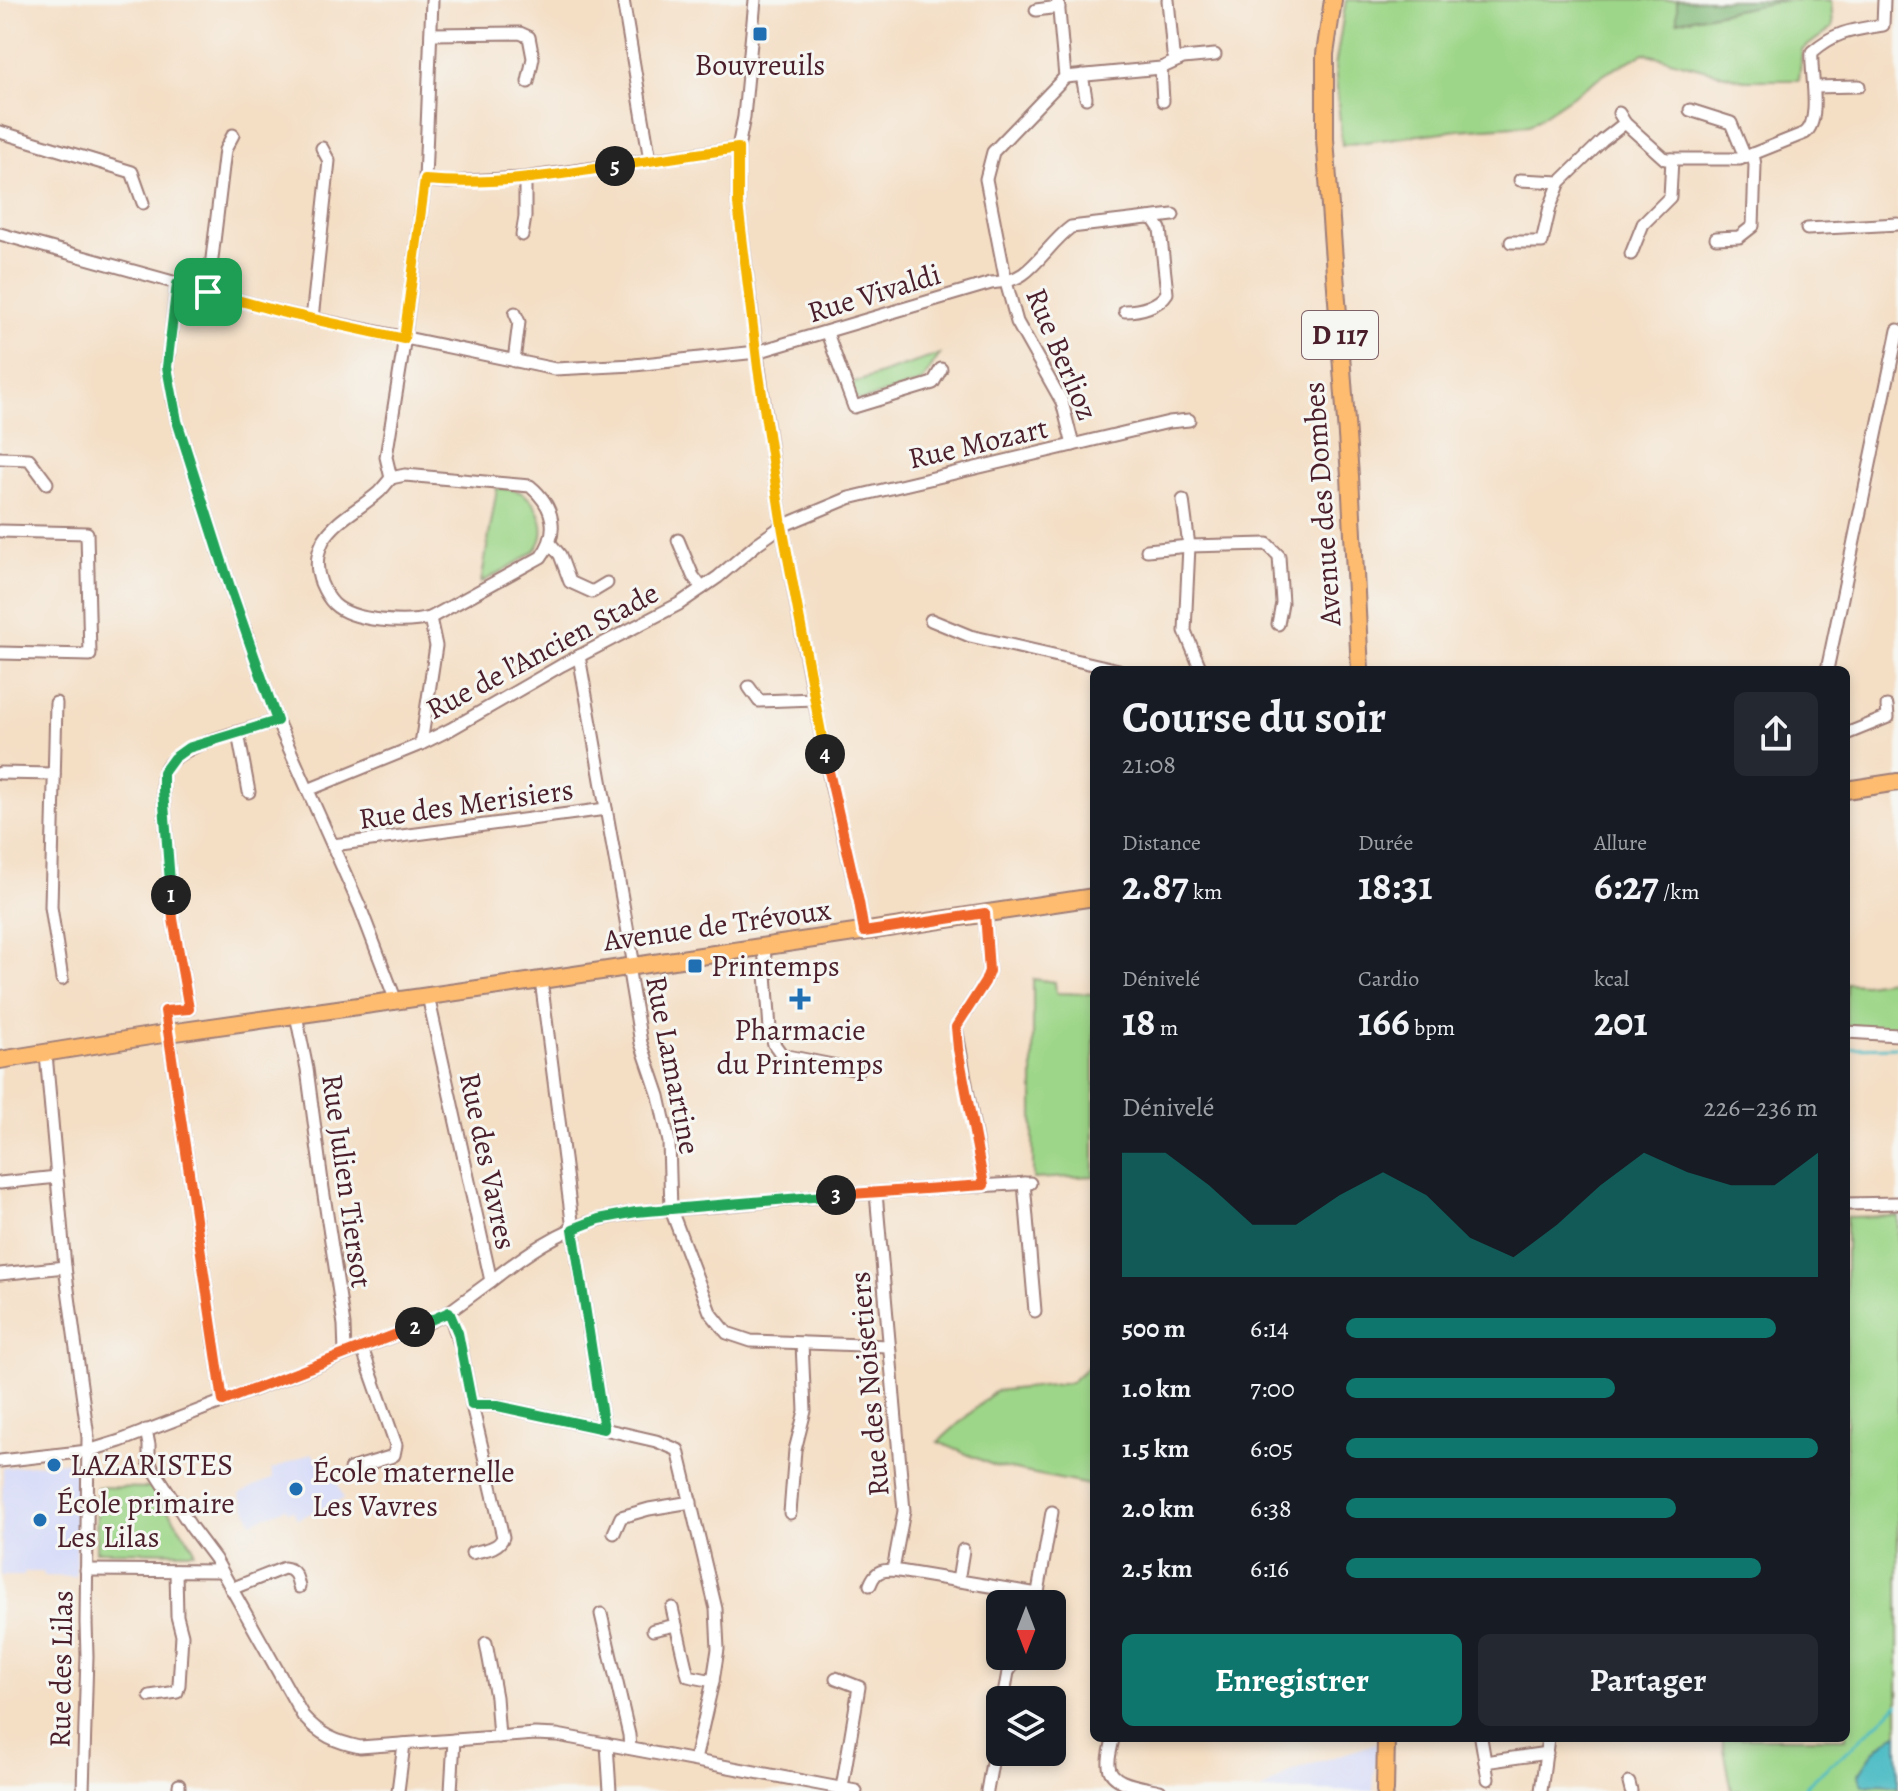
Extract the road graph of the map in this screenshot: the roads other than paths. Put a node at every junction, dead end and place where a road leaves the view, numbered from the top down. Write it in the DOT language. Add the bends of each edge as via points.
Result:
graph roads {
  1 [pos="432,0"];
  2 [pos="623,0"];
  3 [pos="755,0"];
  4 [pos="1168,0"];
  5 [pos="1333,0"];
  6 [pos="1884,0"];
  7 [pos="1058,4"];
  8 [pos="1036,10"];
  9 [pos="1898,22"];
  10 [pos="1883,25"];
  11 [pos="431,34"];
  12 [pos="1215,55"];
  13 [pos="1178,60"];
  14 [pos="1161,68"];
  15 [pos="1082,75"];
  16 [pos="1065,77"];
  17 [pos="528,82"];
  18 [pos="1859,86"];
  19 [pos="1814,87"];
  20 [pos="1086,98"];
  21 [pos="1163,101"];
  22 [pos="1690,110"];
  23 [pos="0,132"];
  24 [pos="233,135"];
  25 [pos="322,148"];
  26 [pos="738,148"];
  27 [pos="1749,156"];
  28 [pos="1672,159"];
  29 [pos="650,160"];
  30 [pos="525,178"];
  31 [pos="425,180"];
  32 [pos="1520,180"];
  33 [pos="1560,182"];
  34 [pos="143,203"];
  35 [pos="1173,215"];
  36 [pos="1149,218"];
  37 [pos="1898,224"];
  38 [pos="1807,229"];
  39 [pos="0,234"];
  40 [pos="522,235"];
  41 [pos="1716,238"];
  42 [pos="1511,242"];
  43 [pos="1631,254"];
  44 [pos="1006,282"];
  45 [pos="177,284"];
  46 [pos="208,292"];
  47 [pos="1125,311"];
  48 [pos="515,313"];
  49 [pos="312,319"];
  50 [pos="1898,330"];
  51 [pos="827,333"];
  52 [pos="404,339"];
  53 [pos="757,352"];
  54 [pos="514,361"];
  55 [pos="941,369"];
  56 [pos="1189,420"];
  57 [pos="1073,445"];
  58 [pos="0,458"];
  59 [pos="391,478"];
  60 [pos="47,483"];
  61 [pos="1183,500"];
  62 [pos="782,526"];
  63 [pos="0,531"];
  64 [pos="678,540"];
  65 [pos="550,543"];
  66 [pos="1189,546"];
  67 [pos="1147,550"];
  68 [pos="607,583"];
  69 [pos="702,588"];
  70 [pos="430,618"];
  71 [pos="931,620"];
  72 [pos="1278,624"];
  73 [pos="0,653"];
  74 [pos="579,656"];
  75 [pos="1101,666"];
  76 [pos="1199,666"];
  77 [pos="1360,666"];
  78 [pos="1828,666"];
  79 [pos="749,687"];
  80 [pos="815,699"];
  81 [pos="56,703"];
  82 [pos="1887,706"];
  83 [pos="277,721"];
  84 [pos="1850,732"];
  85 [pos="238,733"];
  86 [pos="421,744"];
  87 [pos="0,773"];
  88 [pos="54,774"];
  89 [pos="1898,782"];
  90 [pos="1850,789"];
  91 [pos="308,790"];
  92 [pos="249,792"];
  93 [pos="606,809"];
  94 [pos="333,845"];
  95 [pos="1090,898"];
  96 [pos="985,913"];
  97 [pos="864,932"];
  98 [pos="764,946"];
  99 [pos="631,966"];
  100 [pos="62,979"];
  101 [pos="541,980"];
  102 [pos="428,996"];
  103 [pos="396,1001"];
  104 [pos="296,1015"];
  105 [pos="1850,1032"];
  106 [pos="169,1033"];
  107 [pos="1898,1035"];
  108 [pos="46,1054"];
  109 [pos="0,1060"];
  110 [pos="858,1070"];
  111 [pos="57,1177"];
  112 [pos="0,1183"];
  113 [pos="984,1185"];
  114 [pos="876,1193"];
  115 [pos="1898,1203"];
  116 [pos="1850,1204"];
  117 [pos="671,1210"];
  118 [pos="573,1229"];
  119 [pos="65,1267"];
  120 [pos="0,1274"];
  121 [pos="491,1281"];
  122 [pos="1035,1311"];
  123 [pos="449,1312"];
  124 [pos="802,1343"];
  125 [pos="889,1346"];
  126 [pos="362,1348"];
  127 [pos="345,1354"];
  128 [pos="223,1401"];
  129 [pos="472,1405"];
  130 [pos="604,1429"];
  131 [pos="146,1430"];
  132 [pos="88,1451"];
  133 [pos="0,1453"];
  134 [pos="0,1461"];
  135 [pos="350,1469"];
  136 [pos="691,1502"];
  137 [pos="1052,1512"];
  138 [pos="790,1513"];
  139 [pos="614,1533"];
  140 [pos="963,1550"];
  141 [pos="472,1553"];
  142 [pos="86,1570"];
  143 [pos="893,1570"];
  144 [pos="176,1571"];
  145 [pos="221,1571"];
  146 [pos="958,1581"];
  147 [pos="870,1585"];
  148 [pos="299,1587"];
  149 [pos="231,1589"];
  150 [pos="998,1590"];
  151 [pos="1039,1590"];
  152 [pos="672,1608"];
  153 [pos="601,1614"];
  154 [pos="676,1625"];
  155 [pos="653,1630"];
  156 [pos="486,1643"];
  157 [pos="836,1678"];
  158 [pos="713,1681"];
  159 [pos="150,1696"];
  160 [pos="499,1737"];
  161 [pos="454,1740"];
  162 [pos="1112,1742"];
  163 [pos="1386,1742"];
  164 [pos="1482,1742"];
  165 [pos="1548,1742"];
  166 [pos="404,1744"];
  167 [pos="607,1744"];
  168 [pos="630,1748"];
  169 [pos="1547,1753"];
  170 [pos="695,1760"];
  171 [pos="1485,1762"];
  172 [pos="991,1766"];
  173 [pos="1488,1779"];
  174 [pos="842,1788"];
  175 [pos="83,1791"];
  176 [pos="398,1791"];
  177 [pos="451,1791"];
  178 [pos="610,1791"];
  179 [pos="856,1791"];
  180 [pos="987,1791"];
  181 [pos="1160,1791"];
  182 [pos="1385,1791"];
  183 [pos="1541,1791"];
  1 -- 11 [label="street"];
  2 -- 29 [label="street"];
  3 -- 26 [label="street"];
  4 -- 13 [label="street"];
  5 -- 77 [label="main road, Avenue des Dombes / D 117" via="1325,54 1325,139"];
  6 -- 10 [label="street"];
  7 -- 8 [label="street"];
  7 -- 16 [label="street"];
  9 -- 10 [label="street"];
  10 -- 19 [label="street" via="1845,31 1822,43 1812,52"];
  11 -- 17 [label="street" via="529,37 533,58"];
  11 -- 31 [label="street"];
  12 -- 13 [label="street"];
  13 -- 14 [label="street"];
  14 -- 15 [label="street"];
  14 -- 21 [label="street"];
  15 -- 16 [label="street"];
  15 -- 20 [label="street"];
  16 -- 44 [label="street, Rue Berlioz" via="993,152 986,179"];
  18 -- 19 [label="street"];
  19 -- 27 [label="street" via="1808,131"];
  22 -- 27 [label="street" via="1731,123"];
  23 -- 34 [label="street" via="132,172"];
  24 -- 46 [label="street" via="225,150"];
  25 -- 49 [label="street" via="329,161"];
  26 -- 29 [label="street"];
  26 -- 53 [label="street" via="738,204"];
  27 -- 28 [label="street"];
  27 -- 41 [label="street" via="1755,165 1753,226 1739,237"];
  28 -- 33 [label="street" via="1665,159 1622,118"];
  28 -- 43 [label="street" via="1670,197 1643,224"];
  29 -- 30 [label="street"];
  30 -- 31 [label="street"];
  30 -- 40 [label="street"];
  31 -- 52 [label="street"];
  32 -- 33 [label="street"];
  33 -- 42 [label="street" via="1542,242"];
  35 -- 36 [label="street"];
  36 -- 44 [label="street" via="1071,227 1023,274"];
  36 -- 47 [label="street" via="1160,229 1167,293 1139,311"];
  37 -- 38 [label="street"];
  39 -- 45 [label="street, Rue Vivaldi"];
  44 -- 51 [label="street, Rue Vivaldi"];
  44 -- 57 [label="street, Rue Berlioz" via="1017,322 1062,402"];
  45 -- 46 [label="street, Rue Vivaldi"];
  45 -- 83 [label="street" via="167,367 177,421"];
  46 -- 49 [label="street, Rue Vivaldi"];
  48 -- 54 [label="street" via="519,322"];
  49 -- 52 [label="street, Rue Vivaldi"];
  50 -- 78 [label="street"];
  51 -- 53 [label="street, Rue Vivaldi"];
  51 -- 55 [label="street" via="854,407 933,383"];
  52 -- 54 [label="street, Rue Vivaldi"];
  52 -- 59 [label="street" via="386,457"];
  53 -- 54 [label="street, Rue Vivaldi" via="555,369"];
  53 -- 62 [label="street"];
  56 -- 57 [label="street, Rue Mozart"];
  57 -- 62 [label="street, Rue Mozart" via="849,498"];
  58 -- 60 [label="street" via="29,459"];
  59 -- 65 [label="street" via="530,486 547,507"];
  59 -- 70 [label="street" via="333,526 318,551 318,576 335,605 350,613 415,622"];
  61 -- 66 [label="street"];
  62 -- 69 [label="street, Rue de l’Ancien Stade"];
  62 -- 80 [label="street"];
  63 -- 73 [label="street" via="87,533 90,655"];
  64 -- 69 [label="street"];
  65 -- 68 [label="street" via="570,582 592,592"];
  65 -- 70 [label="street" via="541,557"];
  66 -- 67 [label="street"];
  66 -- 72 [label="street" via="1267,544 1279,556"];
  66 -- 76 [label="street" via="1185,631"];
  69 -- 74 [label="street, Rue de l’Ancien Stade"];
  70 -- 86 [label="street" via="436,646"];
  71 -- 75 [label="street" via="970,636"];
  74 -- 86 [label="street, Rue de l’Ancien Stade"];
  74 -- 93 [label="street, Rue Lamartine"];
  79 -- 80 [label="street" via="759,701"];
  80 -- 97 [label="street"];
  81 -- 88 [label="street"];
  82 -- 84 [label="street" via="1888,717"];
  83 -- 85 [label="street"];
  83 -- 91 [label="street"];
  85 -- 92 [label="street"];
  85 -- 106 [label="street" via="188,748 163,773 173,919 189,1009 165,1011"];
  86 -- 91 [label="street, Rue de l’Ancien Stade"];
  87 -- 88 [label="street"];
  88 -- 100 [label="street" via="51,907"];
  89 -- 90 [label="main road"];
  91 -- 94 [label="street"];
  93 -- 94 [label="street, Rue des Merisiers"];
  93 -- 99 [label="street, Rue Lamartine"];
  94 -- 103 [label="street"];
  95 -- 96 [label="main road, Avenue de Trévoux"];
  96 -- 97 [label="main road, Avenue de Trévoux"];
  96 -- 113 [label="street" via="989,971 956,1027"];
  97 -- 98 [label="main road, Avenue de Trévoux"];
  98 -- 99 [label="main road, Avenue de Trévoux"];
  98 -- 110 [label="street" via="770,1029 782,1055"];
  99 -- 101 [label="main road, Avenue de Trévoux"];
  99 -- 117 [label="street, Rue Lamartine" via="641,1043 669,1142"];
  101 -- 102 [label="main road, Avenue de Trévoux"];
  101 -- 118 [label="street"];
  102 -- 103 [label="main road, Avenue de Trévoux"];
  102 -- 121 [label="street, Rue des Vavres"];
  103 -- 104 [label="main road, Avenue de Trévoux"];
  104 -- 106 [label="main road, Avenue de Trévoux"];
  104 -- 127 [label="street, Rue Julien Tiersot"];
  105 -- 107 [label="street"];
  106 -- 108 [label="main road, Avenue de Trévoux"];
  106 -- 128 [label="street"];
  108 -- 109 [label="main road, Avenue de Trévoux"];
  108 -- 111 [label="street, Rue des Lilas"];
  111 -- 112 [label="street"];
  111 -- 119 [label="street, Rue des Lilas"];
  113 -- 114 [label="street"];
  113 -- 122 [label="street" via="1027,1183"];
  114 -- 117 [label="street"];
  114 -- 125 [label="street, Rue des Noisetiers"];
  115 -- 116 [label="street"];
  117 -- 118 [label="street" via="636,1212"];
  117 -- 124 [label="street, Rue Lamartine" via="710,1312 727,1333 751,1341"];
  118 -- 121 [label="street"];
  118 -- 130 [label="street"];
  119 -- 120 [label="street"];
  119 -- 132 [label="street, Rue des Lilas"];
  121 -- 123 [label="street, Rue des Vavres"];
  123 -- 126 [label="street, Rue des Vavres"];
  123 -- 129 [label="street"];
  124 -- 125 [label="street, Rue Lamartine"];
  124 -- 138 [label="street" via="805,1411 795,1450"];
  125 -- 143 [label="street, Rue des Noisetiers" via="904,1511"];
  126 -- 127 [label="street, Rue des Vavres"];
  126 -- 135 [label="street" via="396,1450 390,1457"];
  127 -- 128 [label="street, Rue des Vavres"];
  128 -- 131 [label="street, Rue des Vavres"];
  129 -- 130 [label="street"];
  129 -- 141 [label="street" via="503,1537 496,1546"];
  130 -- 136 [label="street" via="678,1450"];
  131 -- 132 [label="street, Rue des Vavres"];
  131 -- 145 [label="street" via="149,1462"];
  132 -- 134 [label="street, Rue des Vavres"];
  132 -- 142 [label="street, Rue des Lilas"];
  133 -- 134 [label="street"];
  136 -- 139 [label="street" via="621,1517"];
  136 -- 158 [label="street" via="716,1609"];
  137 -- 151 [label="street"];
  140 -- 146 [label="street"];
  142 -- 144 [label="street"];
  142 -- 175 [label="street, Rue des Lilas"];
  143 -- 146 [label="street"];
  143 -- 147 [label="street" via="874,1575"];
  144 -- 145 [label="street"];
  144 -- 159 [label="street" via="182,1635 179,1685 177,1692"];
  145 -- 149 [label="street"];
  146 -- 150 [label="street"];
  148 -- 149 [label="street" via="294,1572 284,1568"];
  149 -- 166 [label="street" via="312,1726 360,1747"];
  152 -- 154 [label="street"];
  153 -- 168 [label="street"];
  154 -- 155 [label="street"];
  154 -- 158 [label="street" via="688,1676"];
  156 -- 160 [label="street"];
  157 -- 174 [label="street" via="859,1687"];
  158 -- 170 [label="street"];
  160 -- 161 [label="street"];
  160 -- 167 [label="street" via="557,1735"];
  161 -- 166 [label="street"];
  161 -- 177 [label="street"];
  162 -- 181 [label="street" via="1108,1767 1116,1780"];
  163 -- 182 [label="main road"];
  164 -- 171 [label="street"];
  165 -- 169 [label="street"];
  166 -- 176 [label="street"];
  167 -- 168 [label="street"];
  167 -- 178 [label="street"];
  168 -- 170 [label="street"];
  169 -- 171 [label="street"];
  169 -- 183 [label="street"];
  170 -- 174 [label="street"];
  171 -- 173 [label="street"];
  172 -- 180 [label="street"];
  174 -- 179 [label="street"];
}
